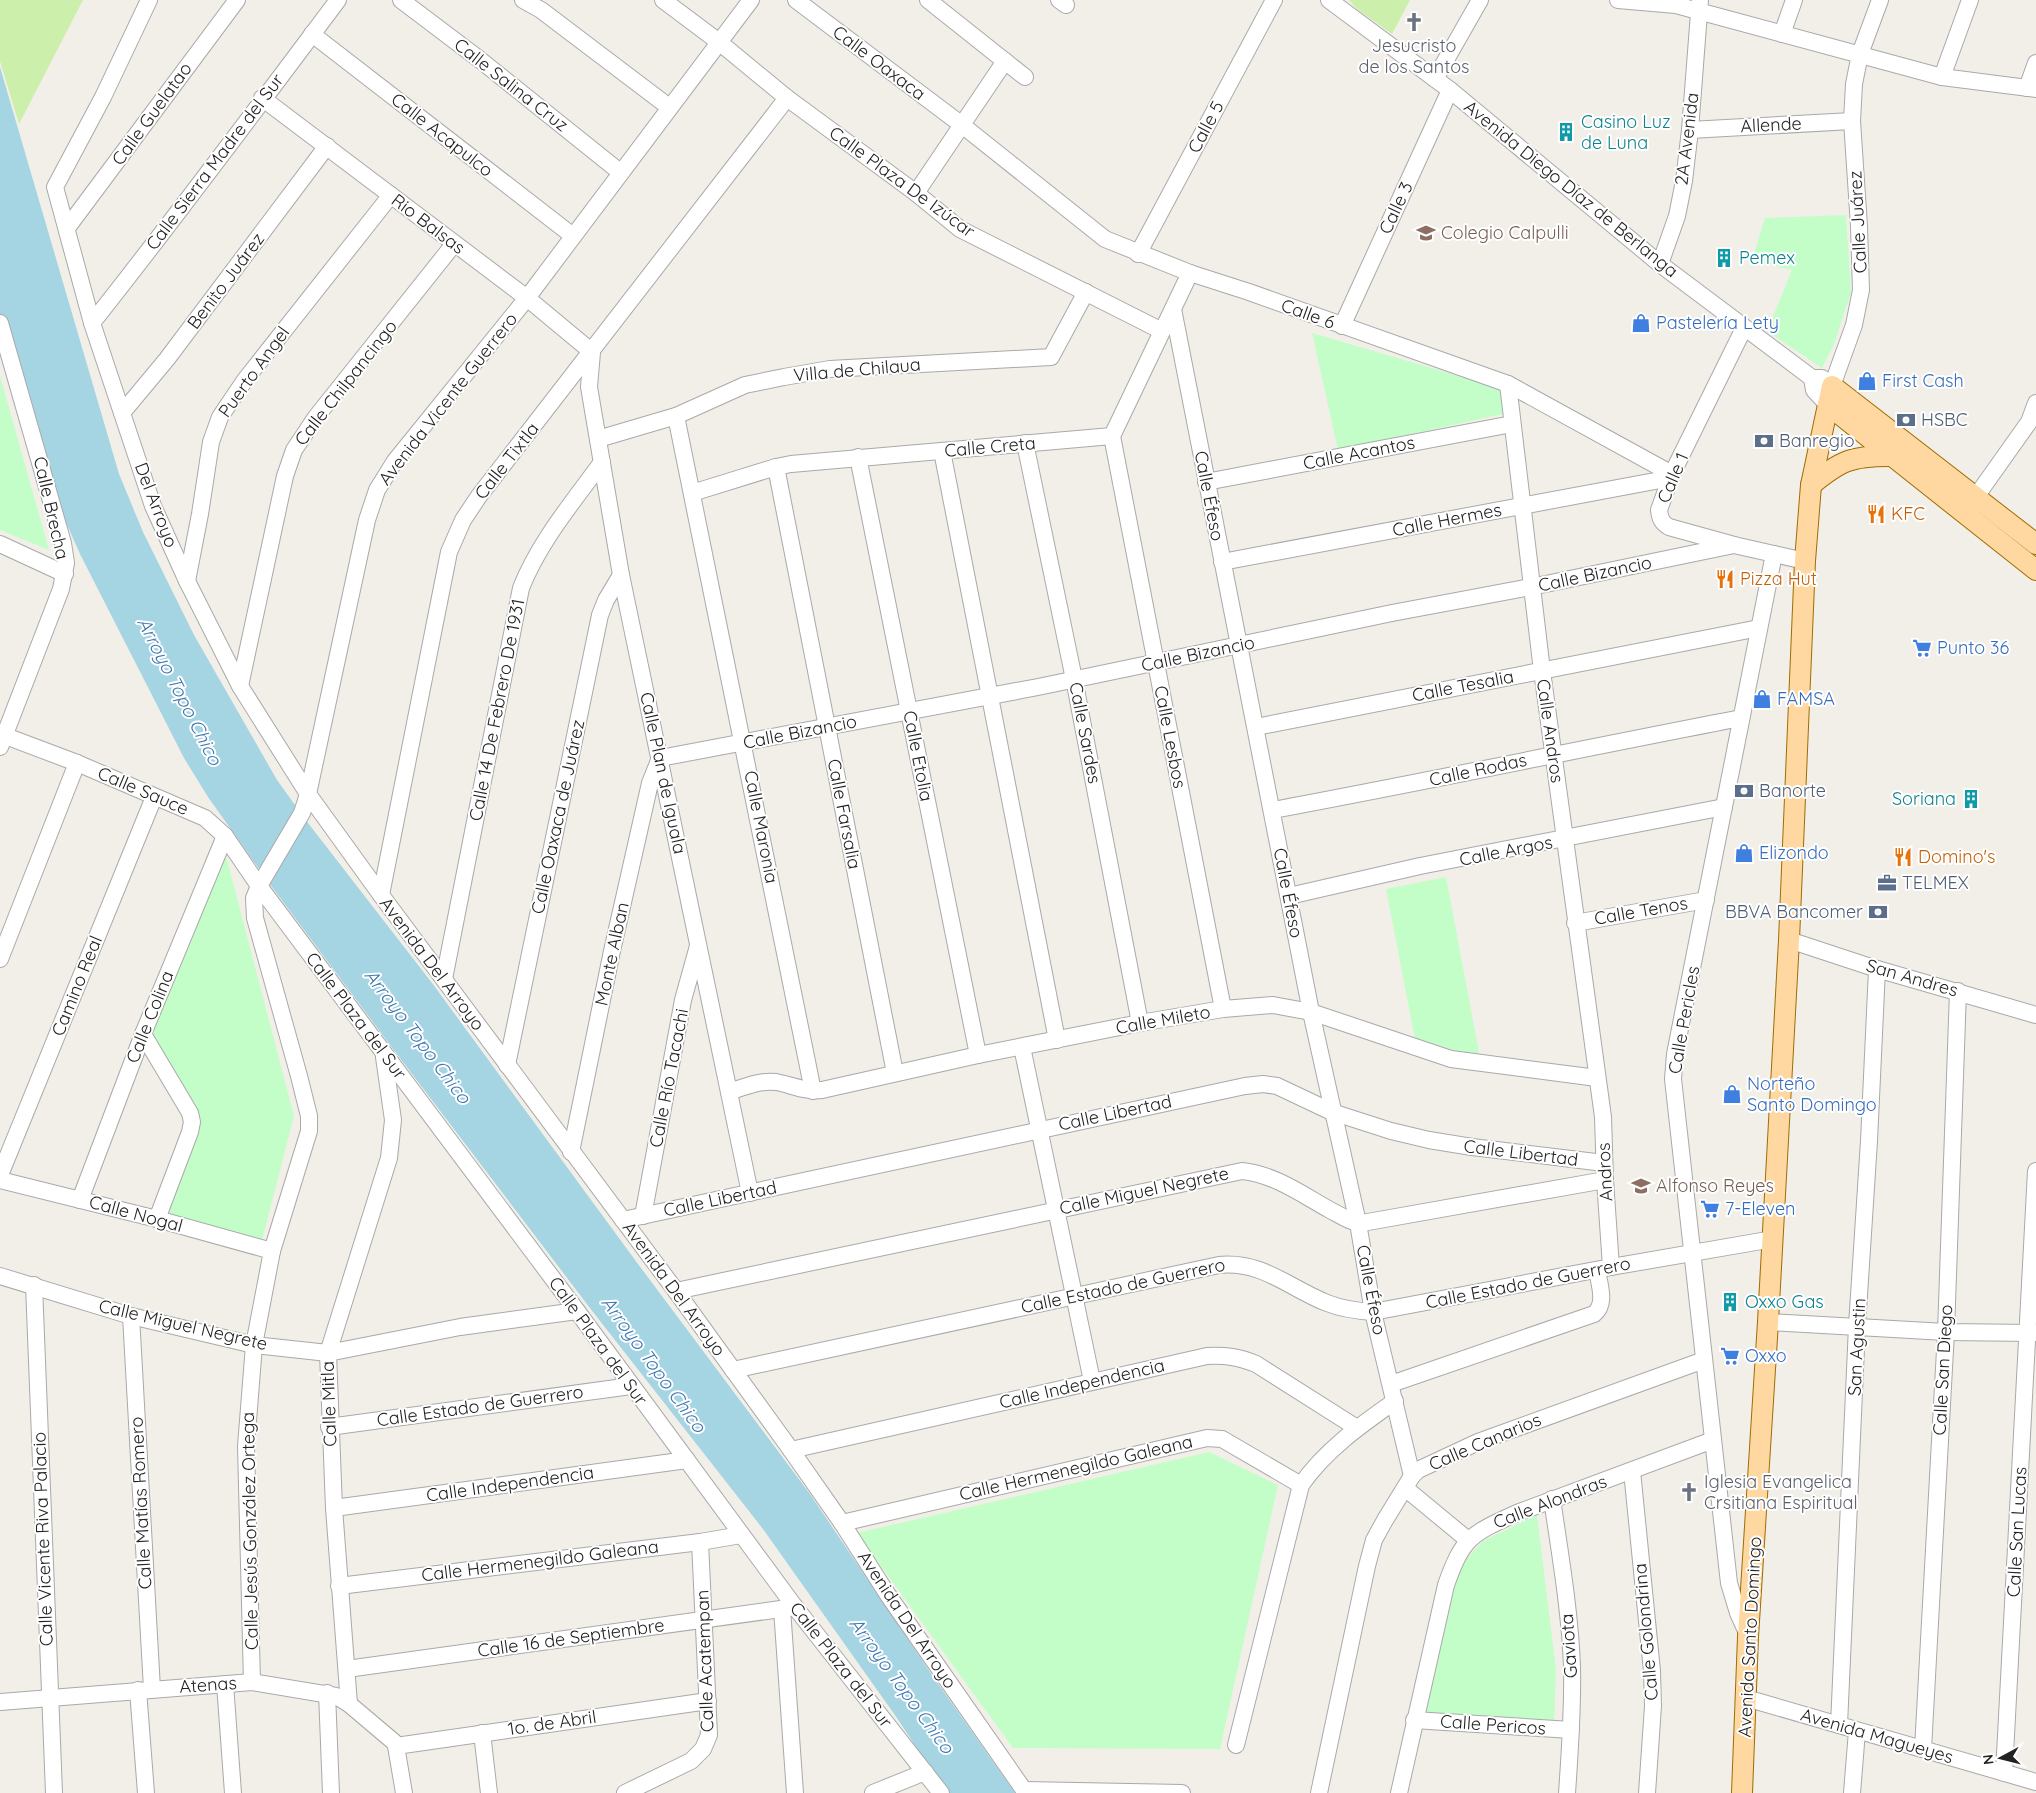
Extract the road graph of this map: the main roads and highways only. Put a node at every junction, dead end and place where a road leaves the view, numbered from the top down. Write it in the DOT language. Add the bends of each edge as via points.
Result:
graph roads {
  1 [pos="1832,386"];
  2 [pos="1828,405"];
  3 [pos="1889,456"];
  4 [pos="1811,485"];
  5 [pos="2036,544"];
  6 [pos="2036,570"];
  7 [pos="1742,1793"];
  1 -- 2 [label="main road, Avenida Santo Domingo"];
  1 -- 5 [label="main road, Avenida Diego Díaz de Berlanga"];
  2 -- 3 [label="main road, Avenida Diego Díaz de Berlanga"];
  2 -- 4 [label="main road, Avenida Santo Domingo"];
  3 -- 4 [label="main road" via="1843,461"];
  3 -- 6 [label="main road, Avenida Diego Díaz de Berlanga"];
  4 -- 7 [label="main road, Avenida Santo Domingo"];
}
